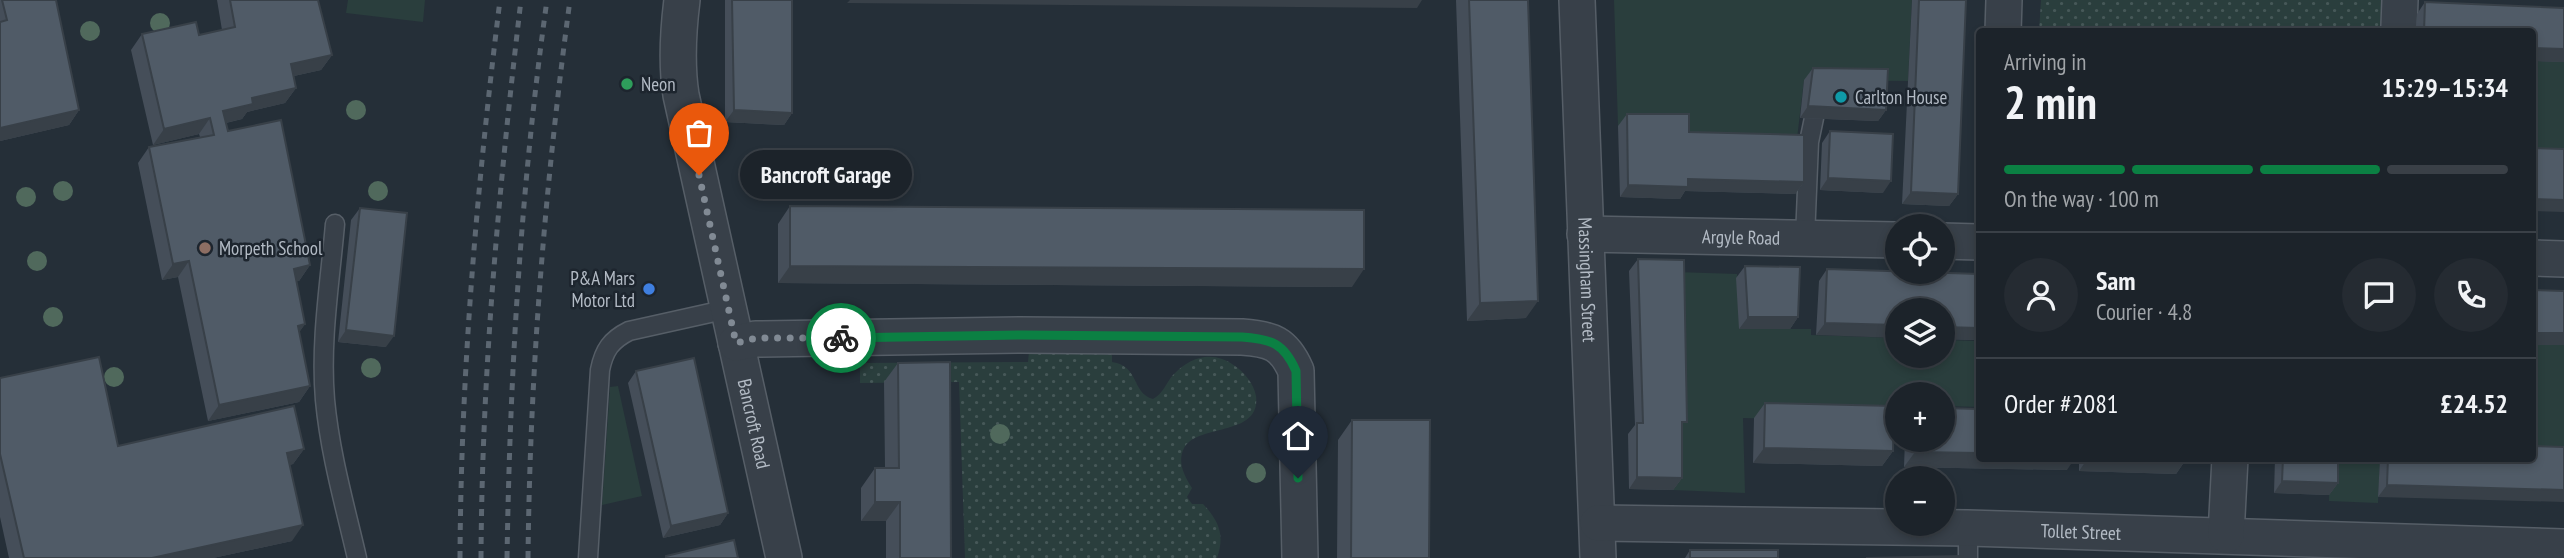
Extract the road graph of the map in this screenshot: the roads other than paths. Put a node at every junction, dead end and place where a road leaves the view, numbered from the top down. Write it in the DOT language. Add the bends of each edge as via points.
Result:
graph roads {
  1 [pos="682,0"];
  2 [pos="1577,0"];
  3 [pos="2004,0"];
  4 [pos="2003,28"];
  5 [pos="1814,118"];
  6 [pos="335,224"];
  7 [pos="1585,234"];
  8 [pos="1805,238"];
  9 [pos="1885,240"];
  10 [pos="1955,241"];
  11 [pos="1976,242"];
  12 [pos="2536,258"];
  13 [pos="2564,259"];
  14 [pos="728,309"];
  15 [pos="736,343"];
  16 [pos="2230,462"];
  17 [pos="1598,523"];
  18 [pos="2226,535"];
  19 [pos="1968,543"];
  20 [pos="2564,547"];
  21 [pos="357,558"];
  22 [pos="587,558"];
  23 [pos="784,558"];
  24 [pos="1300,558"];
  25 [pos="1598,558"];
  1 -- 14 [label="street, Bancroft Road" via="677,72"];
  2 -- 7 [label="street, Massingham Street"];
  3 -- 4 [label="street"];
  5 -- 8 [label="lane"];
  6 -- 21 [label="lane" via="324,344 325,400 334,463"];
  7 -- 8 [label="street, Argyle Road"];
  7 -- 17 [label="street, Massingham Street"];
  8 -- 9 [label="street, Argyle Road"];
  10 -- 11 [label="street"];
  12 -- 13 [label="street"];
  14 -- 15 [label="street, Bancroft Road"];
  14 -- 22 [label="lane" via="629,331 603,356"];
  15 -- 23 [label="street, Bancroft Road"];
  15 -- 24 [label="street" via="756,338 1022,335 1242,337 1275,342 1289,355 1296,371"];
  16 -- 18 [label="street"];
  17 -- 19 [label="street, Tollet Street"];
  17 -- 25 [label="street, Massingham Street"];
  18 -- 19 [label="street, Tollet Street"];
  18 -- 20 [label="street, Tollet Street"];
}
